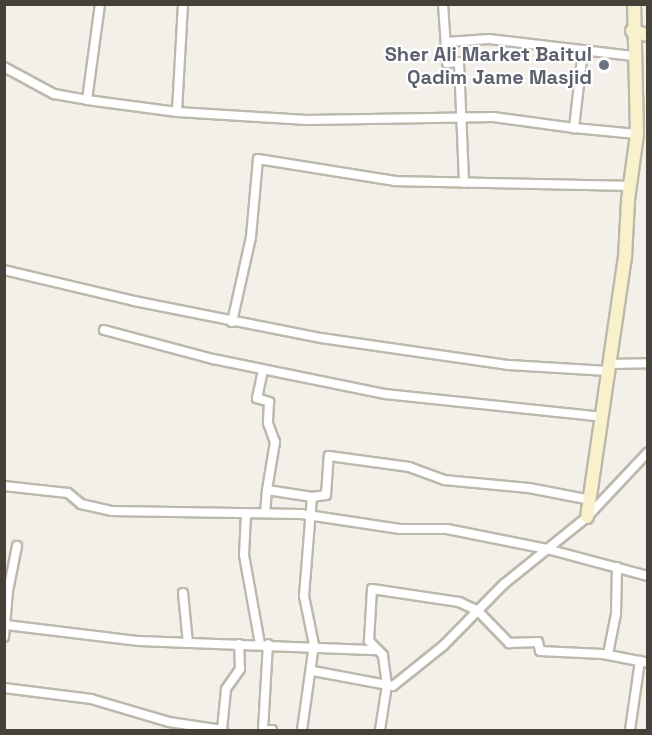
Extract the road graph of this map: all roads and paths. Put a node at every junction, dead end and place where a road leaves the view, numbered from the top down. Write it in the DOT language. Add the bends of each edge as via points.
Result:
graph roads {
  1 [pos="100,4"];
  2 [pos="183,4"];
  3 [pos="443,4"];
  4 [pos="634,4"];
  5 [pos="632,31"];
  6 [pos="648,35"];
  7 [pos="447,42"];
  8 [pos="583,51"];
  9 [pos="633,56"];
  10 [pos="4,67"];
  11 [pos="87,100"];
  12 [pos="177,112"];
  13 [pos="459,120"];
  14 [pos="574,128"];
  15 [pos="638,134"];
  16 [pos="464,183"];
  17 [pos="630,186"];
  18 [pos="4,270"];
  19 [pos="232,322"];
  20 [pos="104,330"];
  21 [pos="648,363"];
  22 [pos="608,367"];
  23 [pos="263,370"];
  24 [pos="603,417"];
  25 [pos="648,452"];
  26 [pos="4,486"];
  27 [pos="267,490"];
  28 [pos="312,497"];
  29 [pos="591,500"];
  30 [pos="246,513"];
  31 [pos="265,513"];
  32 [pos="309,516"];
  33 [pos="587,518"];
  34 [pos="17,546"];
  35 [pos="547,549"];
  36 [pos="617,567"];
  37 [pos="648,576"];
  38 [pos="183,593"];
  39 [pos="478,611"];
  40 [pos="6,625"];
  41 [pos="4,637"];
  42 [pos="188,643"];
  43 [pos="239,644"];
  44 [pos="264,644"];
  45 [pos="315,645"];
  46 [pos="378,650"];
  47 [pos="608,654"];
  48 [pos="644,662"];
  49 [pos="312,671"];
  50 [pos="387,685"];
  51 [pos="4,688"];
  52 [pos="222,730"];
  53 [pos="263,730"];
  54 [pos="302,730"];
  55 [pos="380,730"];
  56 [pos="630,730"];
  1 -- 11 [label="street"];
  2 -- 12 [label="street"];
  3 -- 7 [label="street"];
  4 -- 5 [label="street"];
  5 -- 6 [label="street"];
  5 -- 9 [label="street"];
  7 -- 8 [label="street" via="489,39"];
  7 -- 13 [label="street" via="447,63 459,62"];
  8 -- 9 [label="street"];
  8 -- 14 [label="street"];
  9 -- 15 [label="street"];
  10 -- 11 [label="street" via="54,94"];
  11 -- 12 [label="street"];
  12 -- 13 [label="street" via="307,120"];
  13 -- 14 [label="street" via="510,118"];
  13 -- 16 [label="street"];
  14 -- 15 [label="street"];
  15 -- 17 [label="street"];
  16 -- 17 [label="street"];
  16 -- 19 [label="street" via="395,181 258,159 251,237"];
  17 -- 22 [label="street" via="625,258"];
  18 -- 19 [label="street"];
  19 -- 22 [label="street" via="509,365"];
  20 -- 23 [label="street"];
  21 -- 22 [label="street"];
  22 -- 24 [label="street"];
  23 -- 24 [label="street" via="399,396"];
  23 -- 27 [label="street" via="257,398 269,402 268,423 275,442"];
  24 -- 29 [label="street"];
  25 -- 33 [label="street"];
  26 -- 30 [label="street" via="68,493 81,504 111,511"];
  27 -- 28 [label="street"];
  27 -- 31 [label="street"];
  28 -- 29 [label="street" via="326,495 329,456 409,467 444,480 529,488"];
  28 -- 32 [label="street"];
  29 -- 33 [label="street"];
  30 -- 31 [label="street"];
  30 -- 44 [label="street" via="244,555"];
  31 -- 32 [label="street"];
  32 -- 35 [label="street" via="400,529 447,530"];
  32 -- 45 [label="street" via="304,596"];
  33 -- 35 [label="street"];
  34 -- 40 [label="street"];
  35 -- 36 [label="street"];
  35 -- 39 [label="street"];
  36 -- 37 [label="street"];
  36 -- 47 [label="street" via="616,614"];
  38 -- 42 [label="street"];
  39 -- 46 [label="street" via="445,598 372,589 369,641"];
  39 -- 47 [label="street" via="509,642 538,642 540,651"];
  39 -- 50 [label="street" via="416,668 393,686"];
  40 -- 41 [label="street"];
  40 -- 42 [label="street"];
  42 -- 43 [label="street"];
  43 -- 44 [label="street"];
  43 -- 52 [label="street" via="240,669 226,689"];
  44 -- 45 [label="street"];
  44 -- 53 [label="street"];
  45 -- 46 [label="street"];
  45 -- 49 [label="street"];
  46 -- 50 [label="street" via="383,655"];
  47 -- 48 [label="street"];
  48 -- 56 [label="street"];
  49 -- 50 [label="street"];
  49 -- 54 [label="street"];
  50 -- 55 [label="street"];
  51 -- 52 [label="street" via="91,699 169,722"];
}
